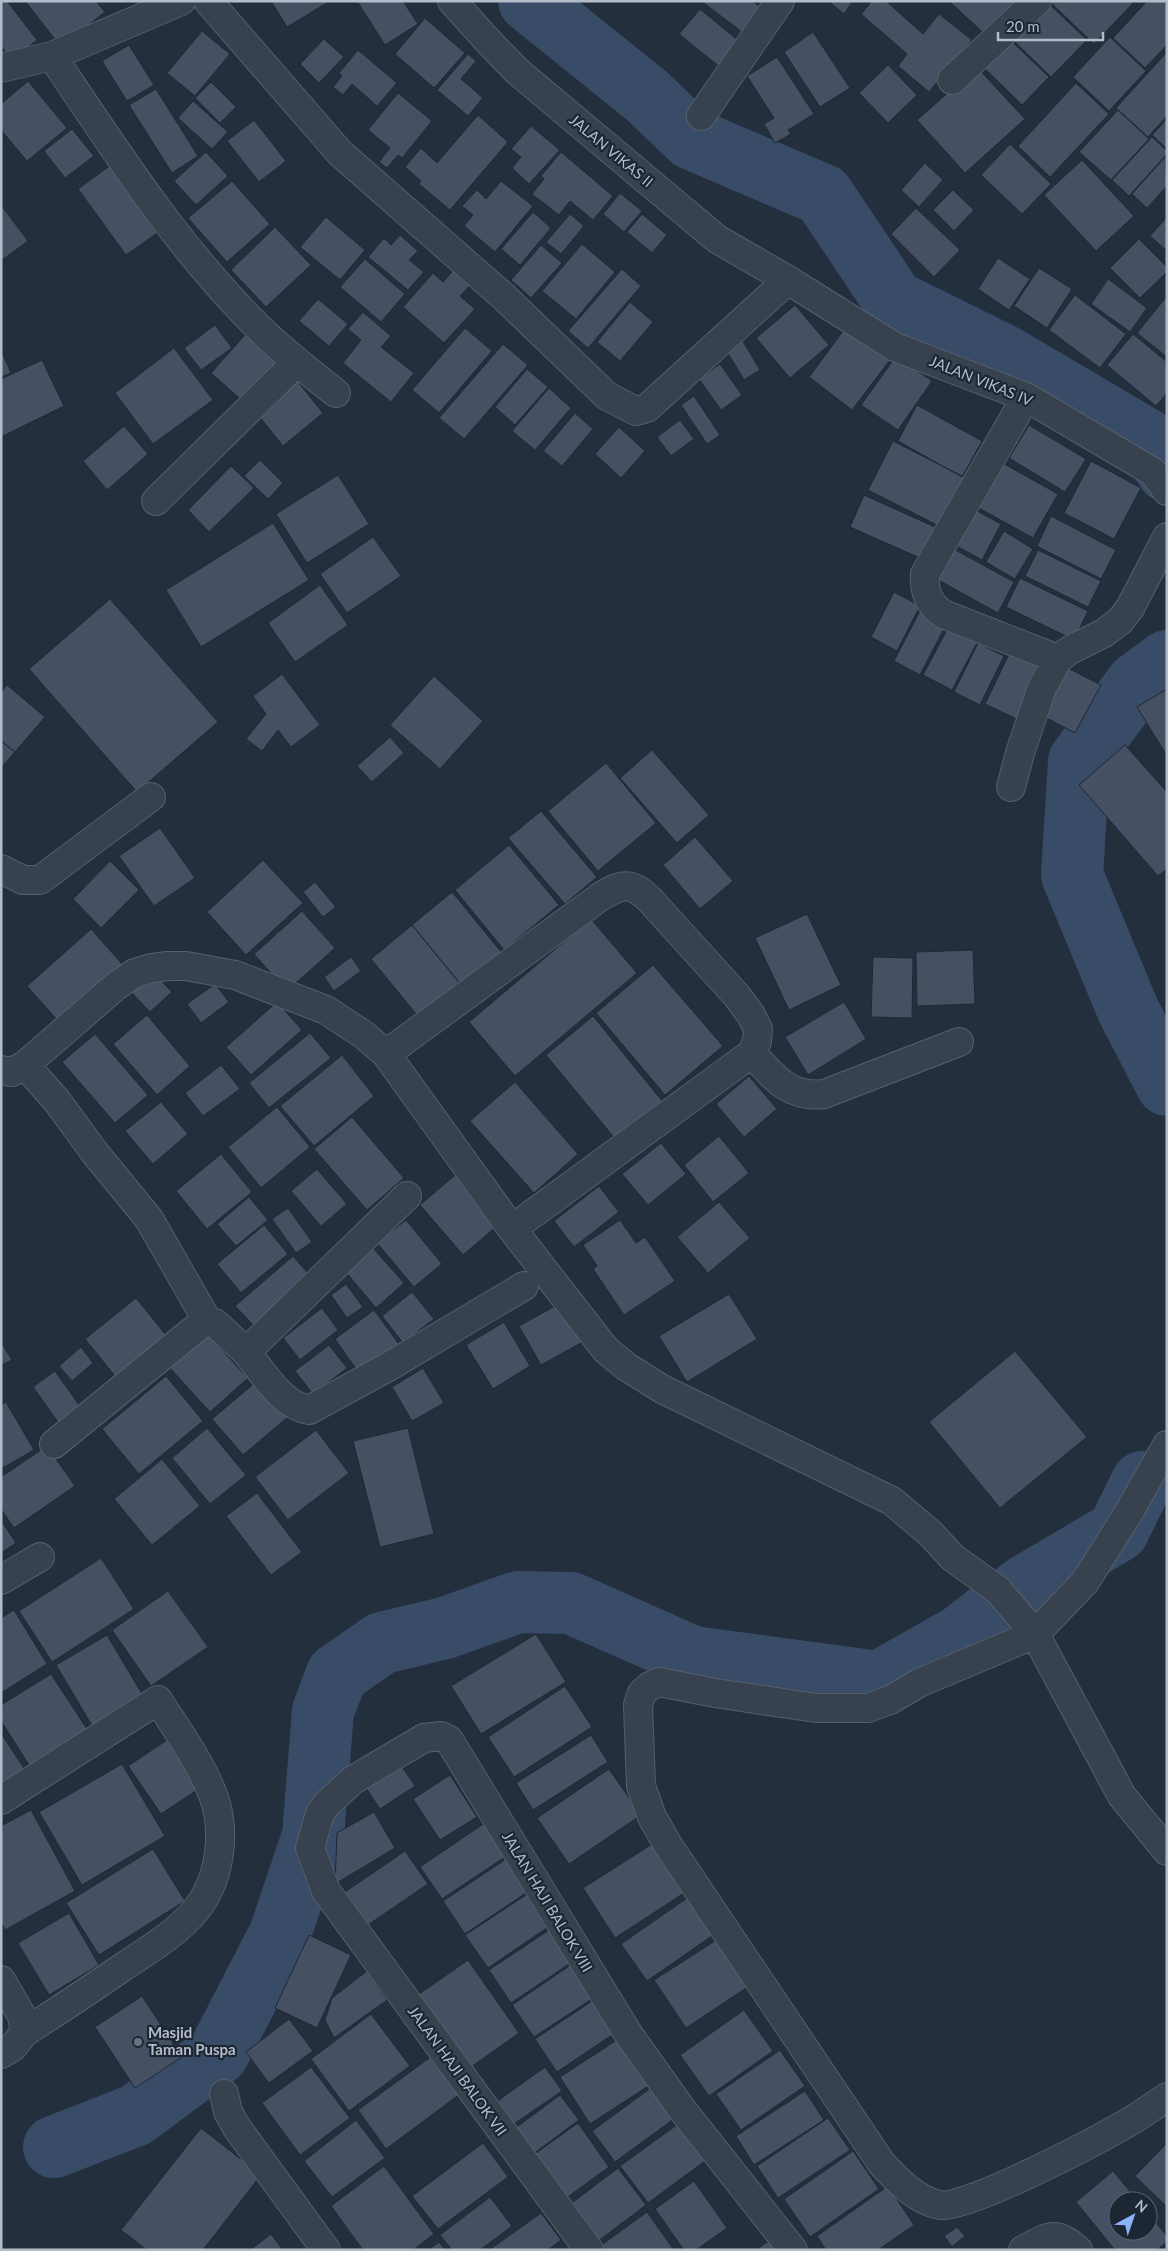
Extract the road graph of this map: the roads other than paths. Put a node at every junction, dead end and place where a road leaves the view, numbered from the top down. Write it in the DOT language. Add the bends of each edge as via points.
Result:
graph roads {
  1 [pos="181,1"];
  2 [pos="208,1"];
  3 [pos="452,1"];
  4 [pos="780,1"];
  5 [pos="1036,1"];
  6 [pos="52,56"];
  7 [pos="1,68"];
  8 [pos="952,80"];
  9 [pos="701,116"];
  10 [pos="788,280"];
  11 [pos="297,362"];
  12 [pos="336,393"];
  13 [pos="1026,397"];
  14 [pos="1167,491"];
  15 [pos="156,501"];
  16 [pos="1167,537"];
  17 [pos="1058,659"];
  18 [pos="1012,788"];
  19 [pos="151,797"];
  20 [pos="1,869"];
  21 [pos="960,1042"];
  22 [pos="752,1053"];
  23 [pos="386,1054"];
  24 [pos="13,1067"];
  25 [pos="407,1196"];
  26 [pos="512,1229"];
  27 [pos="524,1286"];
  28 [pos="208,1322"];
  29 [pos="246,1352"];
  30 [pos="54,1444"];
  31 [pos="1167,1445"];
  32 [pos="40,1557"];
  33 [pos="1,1580"];
  34 [pos="1031,1628"];
  35 [pos="1,1800"];
  36 [pos="1167,1851"];
  37 [pos="326,1891"];
  38 [pos="1,1980"];
  39 [pos="25,2032"];
  40 [pos="1,2054"];
  41 [pos="224,2094"];
  42 [pos="1167,2097"];
  43 [pos="326,2250"];
  44 [pos="589,2250"];
  45 [pos="793,2250"];
  46 [pos="1023,2250"];
  47 [pos="1078,2250"];
  1 -- 6 [label="street"];
  2 -- 10 [label="street" via="340,153 504,297 607,396 623,406 636,411 647,408"];
  3 -- 10 [label="street, JALAN VIKAS II" via="517,71 633,170 717,239"];
  4 -- 9 [label="street"];
  5 -- 8 [label="street"];
  6 -- 7 [label="street"];
  6 -- 11 [label="street" via="148,197 258,328"];
  10 -- 13 [label="street, JALAN VIKAS IV" via="895,348"];
  11 -- 12 [label="street"];
  11 -- 15 [label="street"];
  13 -- 14 [label="street, JALAN VIKAS IV" via="1153,472"];
  13 -- 17 [label="street" via="925,574 924,587 933,607 943,614"];
  16 -- 17 [label="street" via="1120,621"];
  17 -- 18 [label="street" via="1042,688"];
  19 -- 20 [label="street" via="40,880 23,880"];
  21 -- 22 [label="street" via="824,1094 810,1096 788,1089"];
  22 -- 23 [label="street" via="758,1028 751,1015 651,901 629,885 600,897"];
  22 -- 26 [label="street"];
  23 -- 24 [label="street" via="326,1010 234,976 186,966 168,966 135,973"];
  23 -- 26 [label="street"];
  24 -- 28 [label="street" via="57,1101 149,1219"];
  25 -- 29 [label="street"];
  26 -- 34 [label="street" via="606,1350 627,1367 662,1389 892,1501 931,1534 953,1558 998,1590"];
  27 -- 29 [label="street" via="309,1410 298,1408 284,1397"];
  28 -- 29 [label="street" via="223,1328"];
  28 -- 30 [label="street" via="184,1337"];
  31 -- 34 [label="street" via="1085,1582"];
  32 -- 33 [label="street"];
  34 -- 36 [label="street" via="1122,1796"];
  34 -- 42 [label="street" via="890,1700 868,1708 816,1708 715,1694 659,1682 642,1693 638,1705 641,1786 652,1818 668,1844 882,2164 902,2185 926,2200 941,2205 956,2204 995,2190 1122,2126"];
  35 -- 39 [label="street" via="158,1700 193,1756 213,1796 219,1820 219,1853 212,1881 196,1910 175,1931"];
  37 -- 44 [label="street, JALAN HAJI BALOK VII"];
  37 -- 45 [label="street, JALAN HAJI BALOK VIII" via="310,1848 320,1813 327,1804 354,1780 424,1738 441,1736 449,1740 629,2035 681,2108"];
  38 -- 39 [label="street" via="22,2016"];
  39 -- 40 [label="street" via="13,2047"];
  41 -- 43 [label="street" via="236,2128"];
  46 -- 47 [label="street" via="1056,2235 1068,2240"];
}
